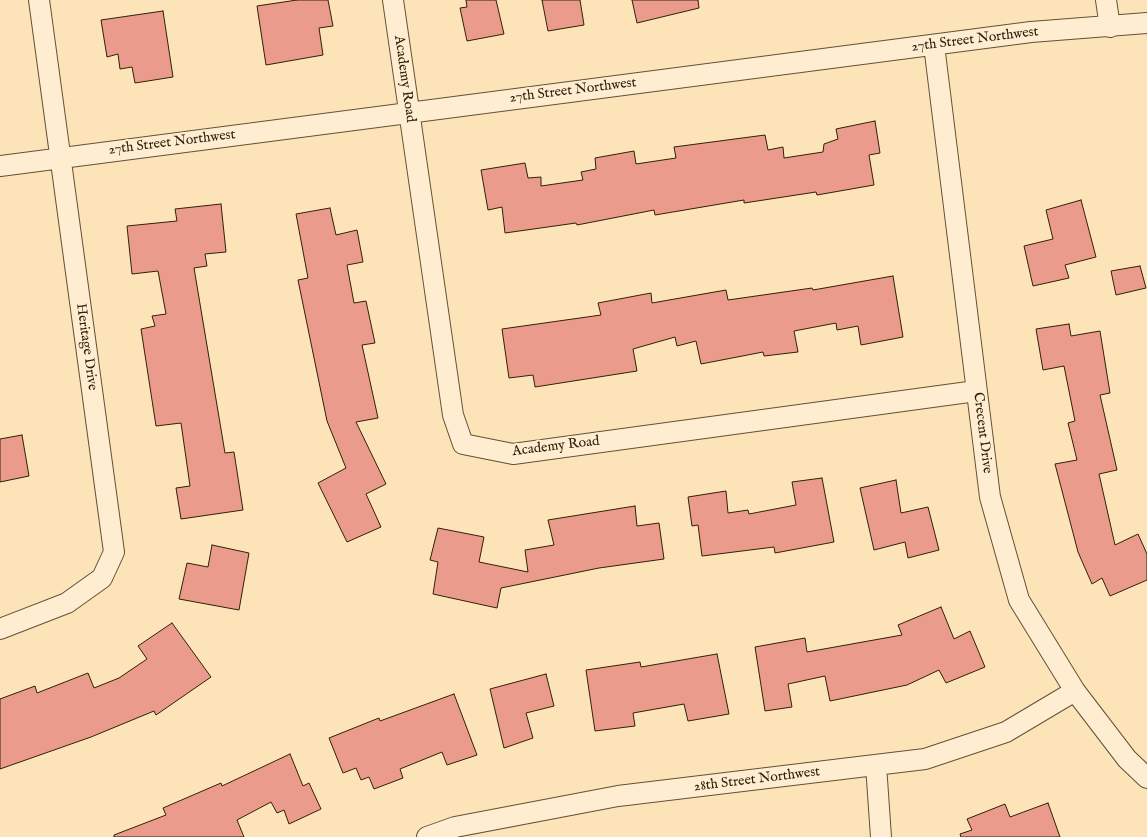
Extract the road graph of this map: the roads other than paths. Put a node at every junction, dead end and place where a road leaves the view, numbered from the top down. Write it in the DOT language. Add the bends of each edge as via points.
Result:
graph roads {
  1 [pos="39,0"];
  2 [pos="393,0"];
  3 [pos="1106,0"];
  4 [pos="1147,23"];
  5 [pos="1110,27"];
  6 [pos="934,45"];
  7 [pos="408,113"];
  8 [pos="61,158"];
  9 [pos="0,166"];
  10 [pos="976,391"];
  11 [pos="0,629"];
  12 [pos="1075,690"];
  13 [pos="876,765"];
  14 [pos="1147,778"];
  15 [pos="496,828"];
  16 [pos="427,837"];
  17 [pos="881,837"];
  1 -- 8 [label="street, Heritage Drive"];
  2 -- 7 [label="street, Academy Road"];
  3 -- 5 [label="street"];
  4 -- 5 [label="street, 27th Street Northwest"];
  5 -- 6 [label="street, 27th Street Northwest" via="1031,32"];
  6 -- 7 [label="street, 27th Street Northwest"];
  6 -- 10 [label="street, Crecent Drive"];
  7 -- 8 [label="street, 27th Street Northwest"];
  7 -- 10 [label="street, Academy Road" via="453,415 463,444 513,454"];
  8 -- 9 [label="street, 27th Street Northwest"];
  8 -- 11 [label="street, Heritage Drive" via="114,552 102,578 67,603"];
  10 -- 12 [label="street, Crecent Drive" via="990,497 1019,600"];
  12 -- 13 [label="street, 28th Street Northwest" via="1006,732 925,759"];
  12 -- 14 [label="street, Crecent Drive" via="1127,759"];
  13 -- 15 [label="street, 28th Street Northwest" via="618,796"];
  13 -- 17 [label="street"];
  15 -- 16 [label="street, 28th Street Northwest" via="455,827"];
}
